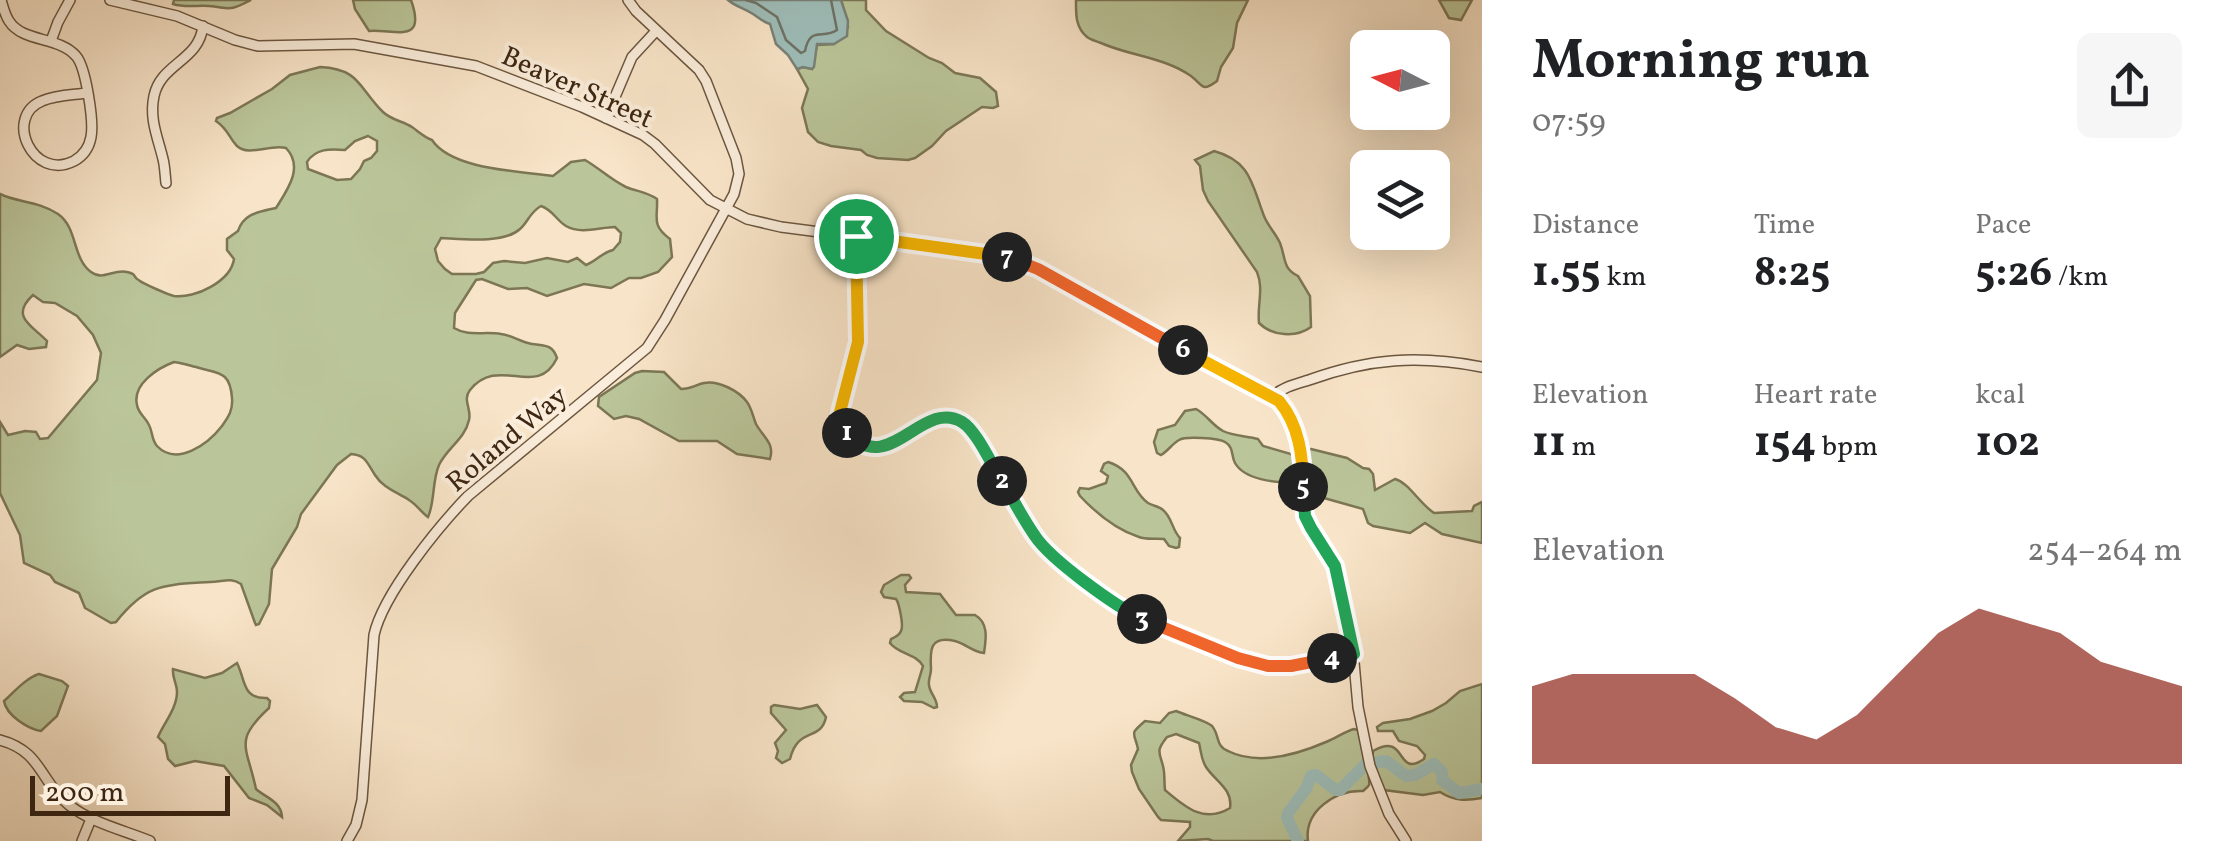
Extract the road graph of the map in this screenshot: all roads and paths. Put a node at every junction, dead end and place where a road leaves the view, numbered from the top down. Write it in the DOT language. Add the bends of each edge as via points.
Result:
graph roads {
  1 [pos="1,0"];
  2 [pos="70,0"];
  3 [pos="628,0"];
  4 [pos="118,1"];
  5 [pos="203,26"];
  6 [pos="656,31"];
  7 [pos="51,42"];
  8 [pos="87,93"];
  9 [pos="606,118"];
  10 [pos="166,183"];
  11 [pos="726,210"];
  12 [pos="856,236"];
  13 [pos="1482,367"];
  14 [pos="1273,396"];
  15 [pos="1354,654"];
  16 [pos="0,740"];
  17 [pos="91,818"];
  18 [pos="82,841"];
  19 [pos="150,841"];
  20 [pos="347,841"];
  21 [pos="1406,841"];
  1 -- 7 [label="street" via="19,31"];
  2 -- 7 [label="street"];
  3 -- 6 [label="street, Roland Way"];
  4 -- 5 [label="street, Beaver Street"];
  5 -- 9 [label="street, Beaver Street" via="258,46 354,44 458,62"];
  5 -- 10 [label="street" via="197,48 167,72 153,100"];
  6 -- 9 [label="street" via="632,57"];
  6 -- 11 [label="street, Roland Way" via="706,81 736,158"];
  7 -- 8 [label="street" via="76,55"];
  8 -- 8 [label="street" via="92,130 82,156 58,166 39,160 25,141 29,112 42,101"];
  9 -- 11 [label="street, Beaver Street" via="655,144"];
  11 -- 12 [label="street, Beaver Street" via="781,227"];
  11 -- 20 [label="street, Roland Way" via="647,348 468,496 389,598 374,635 362,800"];
  12 -- 14 [label="street, Beaver Street" via="1006,257 1038,269"];
  12 -- 15 [label="street" via="858,342 840,412 849,436 869,448 884,446 942,416 960,421 1036,538 1132,614 1268,666"];
  13 -- 14 [label="street" via="1396,360 1322,375"];
  14 -- 15 [label="street" via="1298,437 1305,516 1335,566"];
  15 -- 21 [label="street" via="1370,763"];
  16 -- 17 [label="street" via="24,749 56,793"];
  17 -- 18 [label="street"];
  17 -- 19 [label="street"];
}
